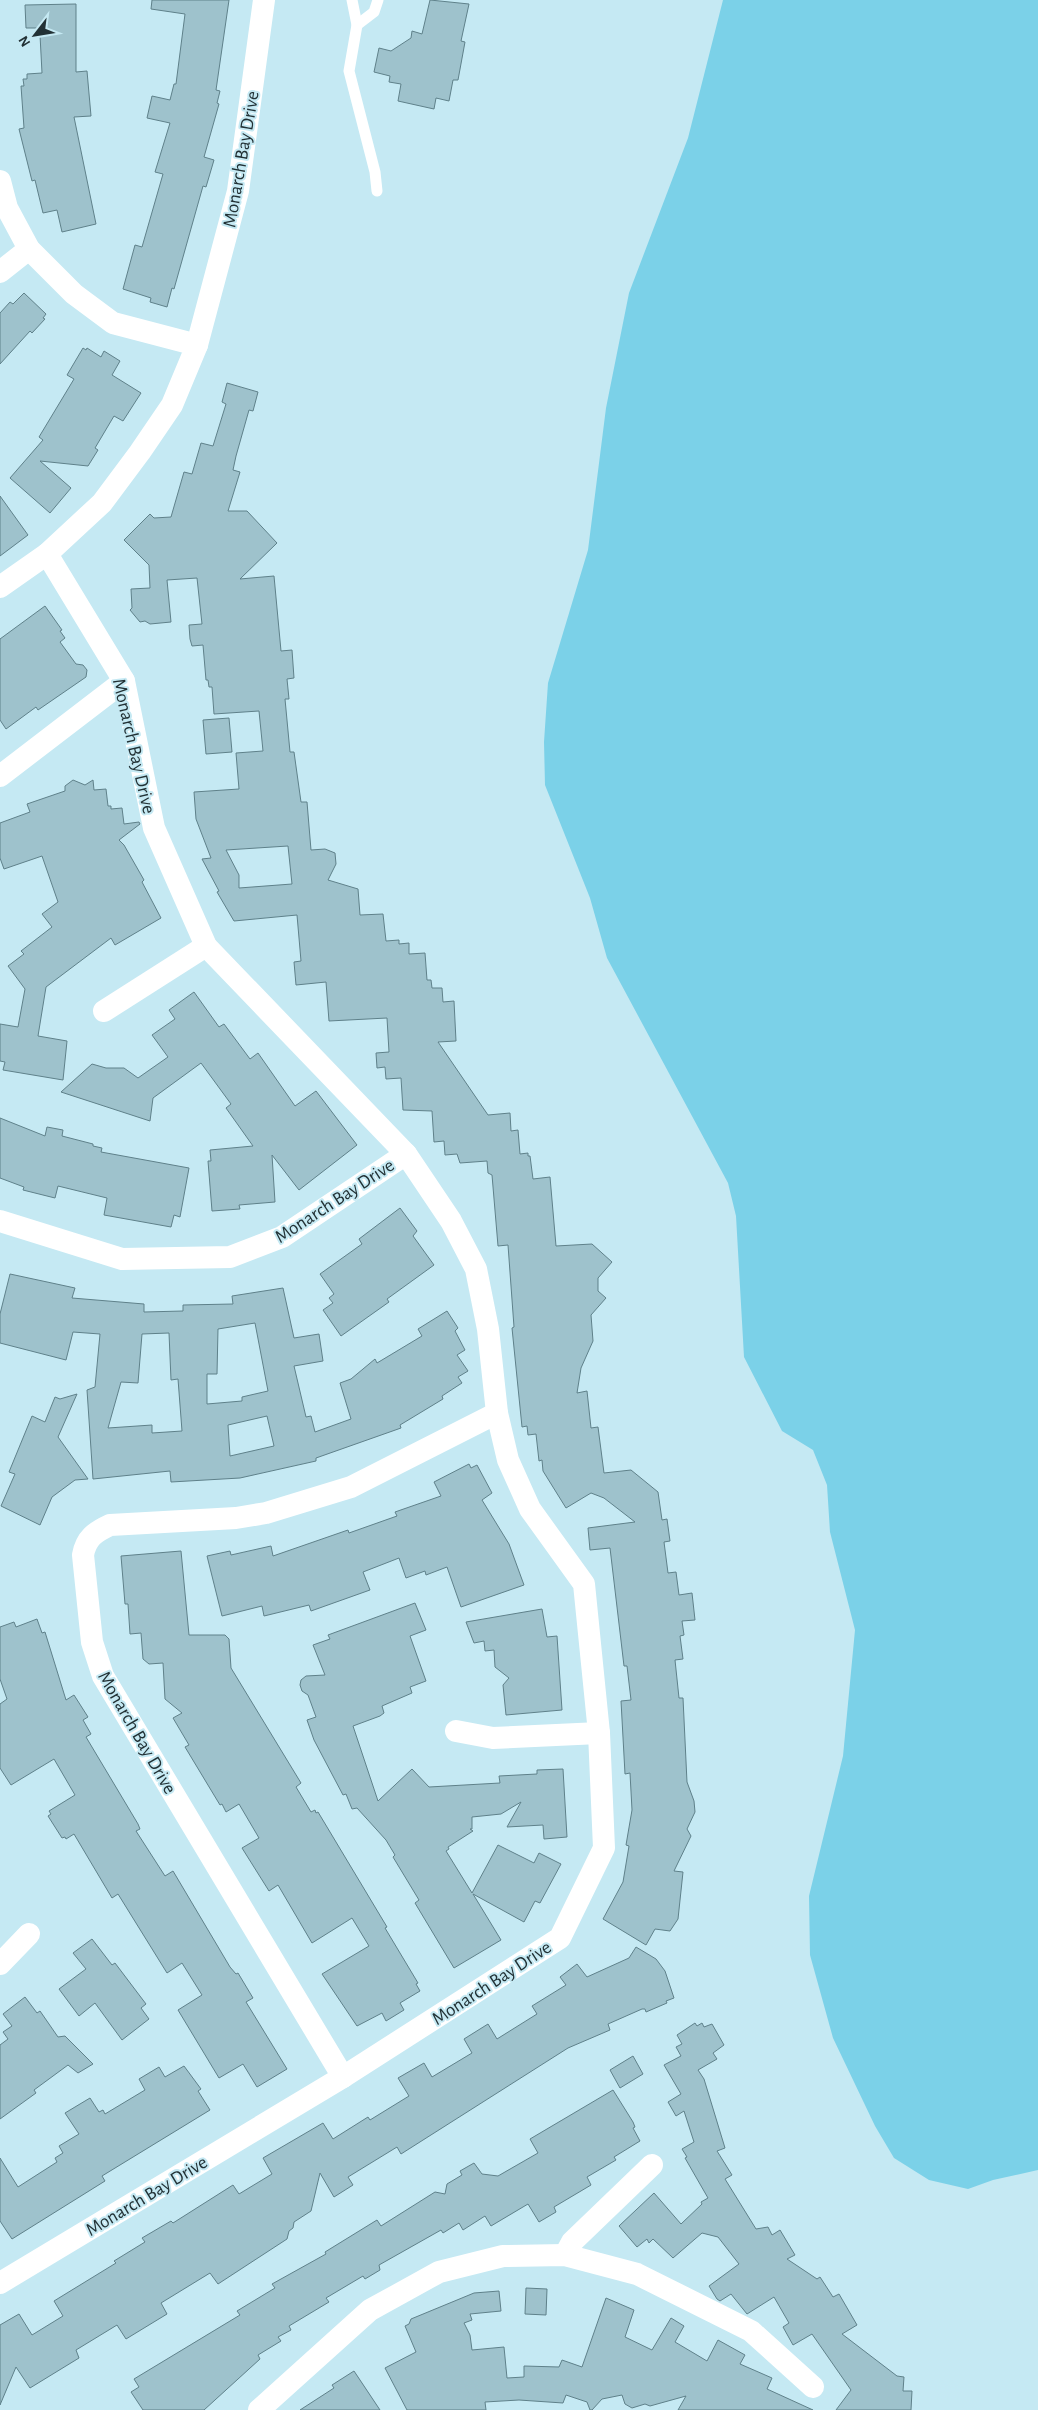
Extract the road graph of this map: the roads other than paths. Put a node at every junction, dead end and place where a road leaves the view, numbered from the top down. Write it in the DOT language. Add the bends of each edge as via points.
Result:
graph roads {
  1 [pos="264,0"];
  2 [pos="352,0"];
  3 [pos="378,0"];
  4 [pos="357,25"];
  5 [pos="0,181"];
  6 [pos="377,191"];
  7 [pos="29,249"];
  8 [pos="0,272"];
  9 [pos="197,344"];
  10 [pos="47,554"];
  11 [pos="0,588"];
  12 [pos="124,681"];
  13 [pos="0,776"];
  14 [pos="206,946"];
  15 [pos="104,1011"];
  16 [pos="406,1154"];
  17 [pos="0,1221"];
  18 [pos="497,1413"];
  19 [pos="456,1730"];
  20 [pos="599,1733"];
  21 [pos="29,1934"];
  22 [pos="0,1964"];
  23 [pos="343,2077"];
  24 [pos="652,2164"];
  25 [pos="565,2255"];
  26 [pos="0,2283"];
  27 [pos="813,2386"];
  28 [pos="259,2410"];
  1 -- 9 [label="street, Monarch Bay Drive" via="238,191"];
  2 -- 4 [label="lane"];
  3 -- 4 [label="lane" via="374,12"];
  4 -- 6 [label="lane" via="349,71"];
  5 -- 7 [label="street" via="6,208"];
  7 -- 8 [label="street"];
  7 -- 9 [label="street" via="74,294 113,323"];
  9 -- 10 [label="street, Monarch Bay Drive" via="172,405 140,452 102,503"];
  10 -- 11 [label="street, Monarch Bay Drive"];
  10 -- 12 [label="street, Monarch Bay Drive"];
  12 -- 13 [label="street"];
  12 -- 14 [label="street, Monarch Bay Drive" via="154,828"];
  14 -- 15 [label="street"];
  14 -- 16 [label="street, Monarch Bay Drive"];
  16 -- 17 [label="street, Monarch Bay Drive" via="282,1237 230,1257 122,1259"];
  16 -- 18 [label="street, Monarch Bay Drive" via="451,1221 476,1269 488,1329"];
  18 -- 20 [label="street, Monarch Bay Drive" via="508,1460 530,1508 584,1584"];
  18 -- 23 [label="street, Monarch Bay Drive" via="371,1478 328,1495 251,1517 110,1525 91,1536 85,1545 83,1555 92,1642 103,1676"];
  19 -- 20 [label="street" via="493,1738"];
  20 -- 23 [label="street, Monarch Bay Drive" via="604,1848 560,1938"];
  21 -- 22 [label="street"];
  23 -- 26 [label="street, Monarch Bay Drive"];
  24 -- 25 [label="street" via="572,2242"];
  25 -- 27 [label="street" via="637,2274 751,2331"];
  25 -- 28 [label="street" via="503,2256 439,2272 370,2310"];
}
